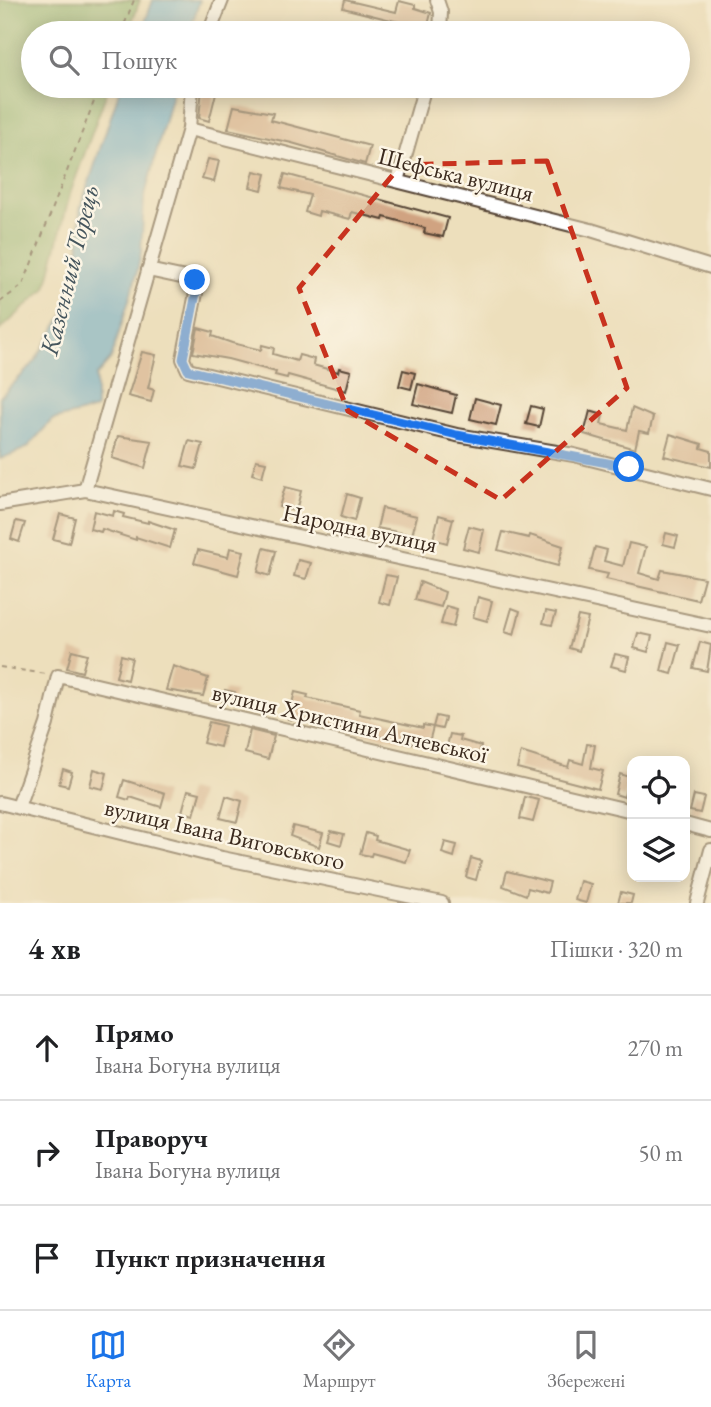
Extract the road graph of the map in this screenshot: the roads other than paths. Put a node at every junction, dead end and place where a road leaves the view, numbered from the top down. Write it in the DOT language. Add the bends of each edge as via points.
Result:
graph roads {
  1 [pos="222,0"];
  2 [pos="437,0"];
  3 [pos="214,21"];
  4 [pos="441,21"];
  5 [pos="191,98"];
  6 [pos="422,98"];
  7 [pos="189,129"];
  8 [pos="398,181"];
  9 [pos="711,267"];
  10 [pos="148,270"];
  11 [pos="711,489"];
  12 [pos="85,490"];
  13 [pos="0,504"];
  14 [pos="711,626"];
  15 [pos="0,803"];
  16 [pos="18,807"];
  17 [pos="627,810"];
  18 [pos="690,825"];
  19 [pos="711,831"];
  20 [pos="711,850"];
  21 [pos="442,903"];
  22 [pos="697,903"];
  1 -- 3 [label="street"];
  2 -- 4 [label="street"];
  5 -- 7 [label="street"];
  6 -- 8 [label="street"];
  7 -- 8 [label="street, Шефська вулиця"];
  7 -- 10 [label="street"];
  8 -- 9 [label="street, Шефська вулиця" via="591,230"];
  10 -- 11 [label="street" via="195,280 183,359 188,370 457,435 574,455"];
  10 -- 12 [label="street"];
  12 -- 13 [label="street, Народна вулиця"];
  12 -- 14 [label="street, Народна вулиця"];
  15 -- 16 [label="street, вулиця Івана Виговського"];
  16 -- 17 [label="street, вулиця Христини Алчевської" via="58,676"];
  16 -- 21 [label="street, вулиця Івана Виговського" via="222,858"];
  18 -- 19 [label="street"];
  20 -- 22 [label="street"];
}
